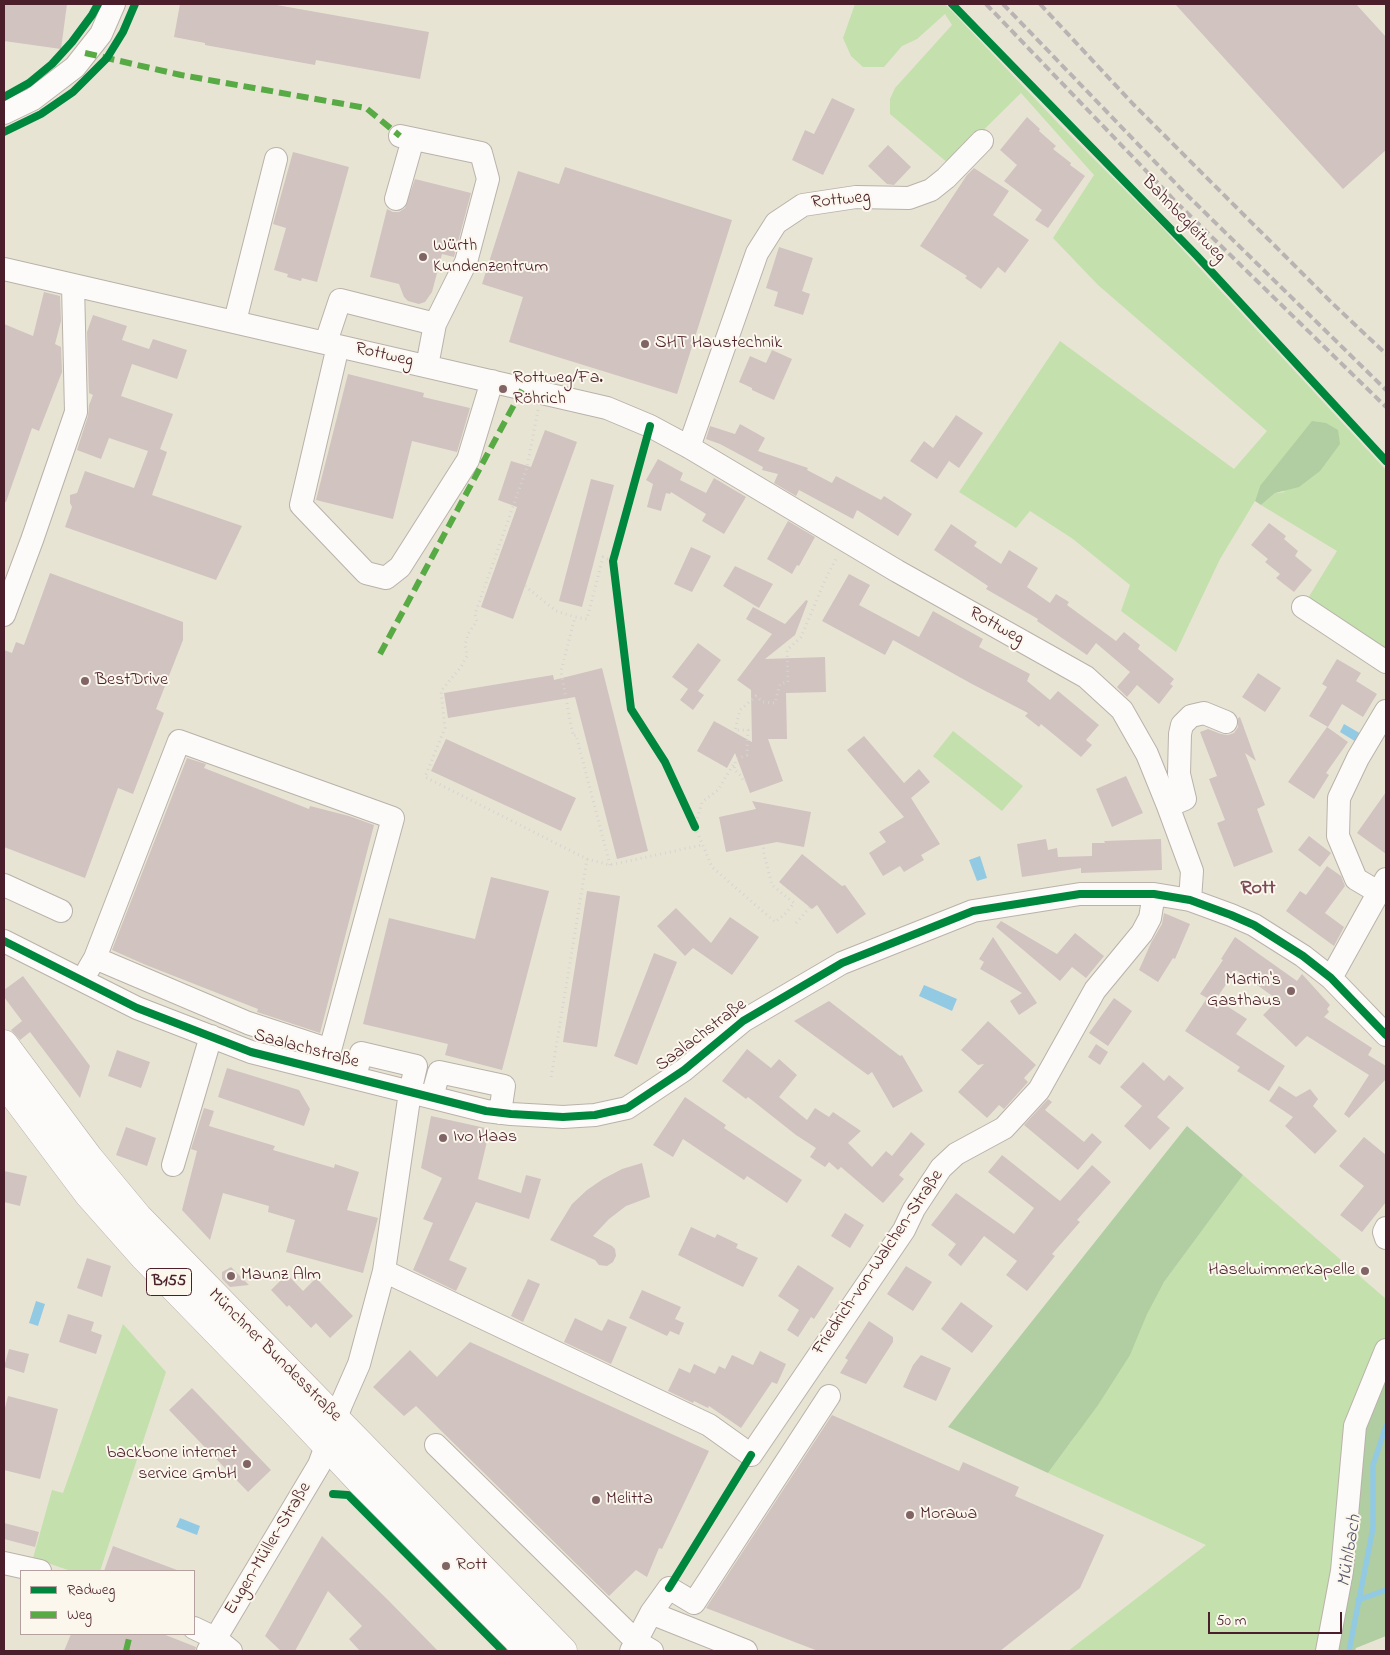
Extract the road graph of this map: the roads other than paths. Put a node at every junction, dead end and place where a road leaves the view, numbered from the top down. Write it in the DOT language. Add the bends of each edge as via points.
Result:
graph roads {
  1 [pos="114,4"];
  2 [pos="4,113"];
  3 [pos="982,141"];
  4 [pos="276,159"];
  5 [pos="396,199"];
  6 [pos="4,269"];
  7 [pos="73,285"];
  8 [pos="235,321"];
  9 [pos="435,324"];
  10 [pos="332,344"];
  11 [pos="427,366"];
  12 [pos="492,381"];
  13 [pos="689,447"];
  14 [pos="1303,607"];
  15 [pos="4,615"];
  16 [pos="1386,662"];
  17 [pos="1386,711"];
  18 [pos="1226,722"];
  19 [pos="1168,806"];
  20 [pos="4,884"];
  21 [pos="1382,885"];
  22 [pos="1154,894"];
  23 [pos="1190,900"];
  24 [pos="61,911"];
  25 [pos="4,941"];
  26 [pos="95,958"];
  27 [pos="1331,978"];
  28 [pos="83,981"];
  29 [pos="1386,1035"];
  30 [pos="211,1036"];
  31 [pos="4,1044"];
  32 [pos="329,1061"];
  33 [pos="4,1082"];
  34 [pos="421,1095"];
  35 [pos="173,1165"];
  36 [pos="1386,1228"];
  37 [pos="1386,1238"];
  38 [pos="384,1271"];
  39 [pos="1386,1350"];
  40 [pos="829,1396"];
  41 [pos="336,1419"];
  42 [pos="326,1444"];
  43 [pos="436,1445"];
  44 [pos="4,1563"];
  45 [pos="36,1570"];
  46 [pos="650,1613"];
  47 [pos="195,1629"];
  48 [pos="218,1647"];
  49 [pos="640,1648"];
  50 [pos="529,1651"];
  51 [pos="562,1651"];
  52 [pos="746,1651"];
  53 [pos="1327,1651"];
  1 -- 2 [label="street" via="101,34 75,67 33,99"];
  3 -- 13 [label="street, Rottweg" via="931,190 909,198 856,197 803,206 776,223 757,253"];
  4 -- 8 [label="street"];
  5 -- 9 [label="street" via="406,138 482,153 488,179 466,262"];
  6 -- 7 [label="street, Rottweg"];
  7 -- 8 [label="street, Rottweg"];
  7 -- 15 [label="street" via="76,412"];
  8 -- 10 [label="street, Rottweg"];
  9 -- 10 [label="street" via="340,300"];
  9 -- 11 [label="street"];
  10 -- 11 [label="street, Rottweg"];
  10 -- 12 [label="street" via="301,505 366,573 386,578 400,567 468,460"];
  11 -- 12 [label="street, Rottweg"];
  12 -- 13 [label="street, Rottweg" via="606,408"];
  13 -- 19 [label="street, Rottweg" via="897,572 1086,677 1122,710 1147,754"];
  14 -- 16 [label="street"];
  17 -- 21 [label="street" via="1339,798 1338,836 1356,880"];
  18 -- 19 [label="street" via="1204,713 1191,716 1182,725 1179,774 1185,799"];
  19 -- 23 [label="street, Rottweg" via="1192,871"];
  20 -- 24 [label="street"];
  21 -- 27 [label="street"];
  22 -- 23 [label="street, Saalachstraße"];
  22 -- 34 [label="street, Saalachstraße" via="1080,894 973,911 842,963 743,1021 684,1070 626,1108 563,1118 500,1113"];
  22 -- 38 [label="street, Friedrich-von-Walchen-Straße" via="1146,926 1095,990 1039,1090 1004,1128 956,1154 941,1168 904,1230 751,1455 709,1425"];
  23 -- 27 [label="street, Saalachstraße" via="1254,925"];
  25 -- 28 [label="street, Saalachstraße"];
  26 -- 28 [label="street"];
  26 -- 32 [label="street"];
  26 -- 32 [label="street" via="178,740 393,818"];
  27 -- 29 [label="street, Saalachstraße"];
  28 -- 30 [label="street, Saalachstraße" via="137,1008"];
  30 -- 32 [label="street, Saalachstraße" via="251,1052"];
  30 -- 35 [label="street"];
  31 -- 41 [label="main road, Münchner Bundesstraße / B155" via="89,1158 138,1217"];
  32 -- 34 [label="street, Saalachstraße" via="355,1078"];
  33 -- 42 [label="main road, Münchner Bundesstraße / B155" via="89,1195 144,1257"];
  34 -- 38 [label="street"];
  36 -- 37 [label="street"];
  38 -- 41 [label="street" via="360,1364"];
  39 -- 53 [label="street" via="1355,1426 1342,1571"];
  40 -- 46 [label="street" via="694,1603 669,1588"];
  41 -- 42 [label="street"];
  41 -- 51 [label="main road, Münchner Bundesstraße / B155"];
  42 -- 48 [label="street, Eugen-Müller-Straße" via="318,1465"];
  42 -- 50 [label="main road, Münchner Bundesstraße / B155"];
  43 -- 49 [label="street"];
  44 -- 45 [label="street"];
  46 -- 49 [label="street"];
  46 -- 52 [label="street"];
  47 -- 48 [label="street"];
}
